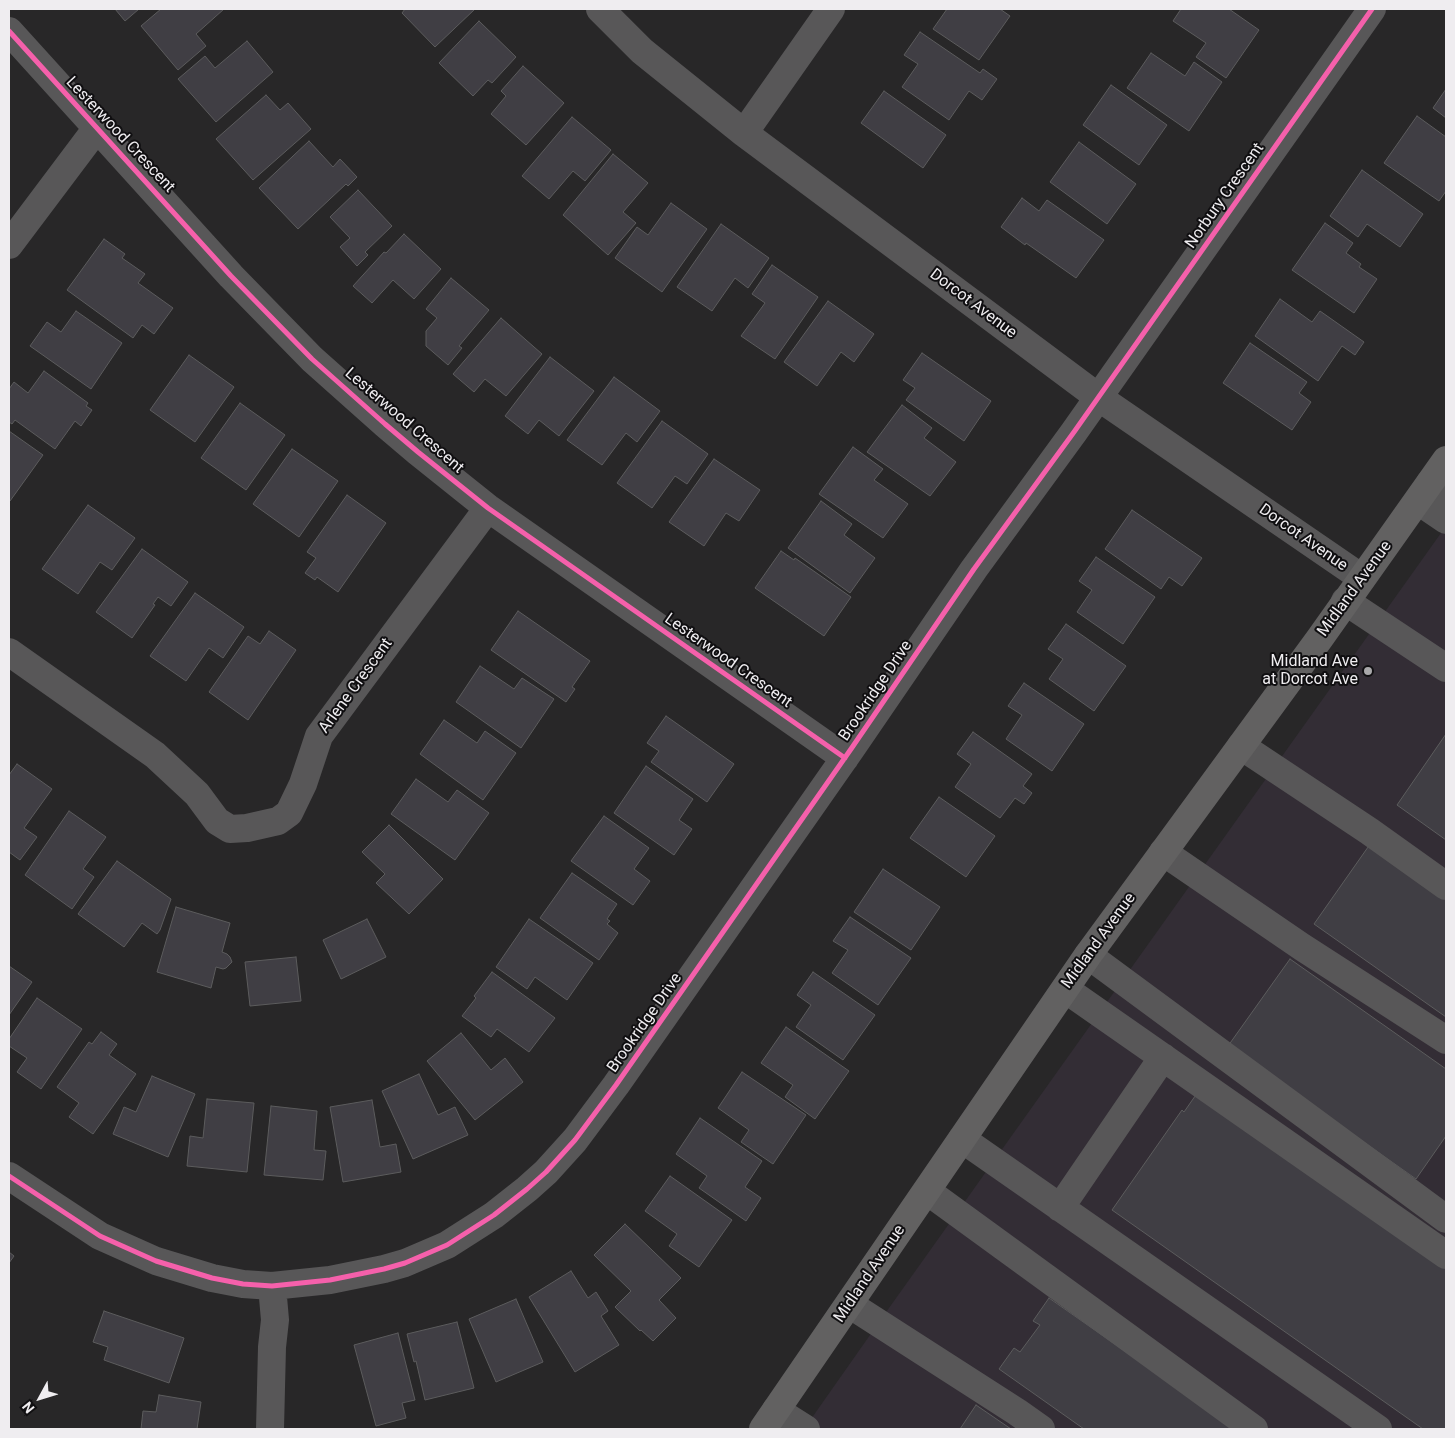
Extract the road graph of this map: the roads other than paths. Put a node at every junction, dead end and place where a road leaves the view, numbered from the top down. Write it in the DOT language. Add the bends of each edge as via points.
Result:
graph roads {
  1 [pos="600,9"];
  2 [pos="831,9"];
  3 [pos="1372,9"];
  4 [pos="9,31"];
  5 [pos="97,128"];
  6 [pos="744,132"];
  7 [pos="9,245"];
  8 [pos="1098,397"];
  9 [pos="1446,460"];
  10 [pos="1431,493"];
  11 [pos="488,508"];
  12 [pos="1446,520"];
  13 [pos="1362,578"];
  14 [pos="1345,602"];
  15 [pos="9,652"];
  16 [pos="1446,668"];
  17 [pos="1241,746"];
  18 [pos="845,758"];
  19 [pos="1162,852"];
  20 [pos="1446,886"];
  21 [pos="1088,955"];
  22 [pos="1064,988"];
  23 [pos="1446,1040"];
  24 [pos="1163,1057"];
  25 [pos="962,1140"];
  26 [pos="9,1176"];
  27 [pos="927,1191"];
  28 [pos="1060,1208"];
  29 [pos="1446,1218"];
  30 [pos="1446,1255"];
  31 [pos="272,1286"];
  32 [pos="849,1304"];
  33 [pos="770,1420"];
  34 [pos="270,1429"];
  35 [pos="806,1429"];
  36 [pos="1041,1429"];
  37 [pos="1254,1429"];
  38 [pos="1378,1429"];
  1 -- 6 [label="street, Dorcot Avenue" via="642,51"];
  2 -- 6 [label="street"];
  3 -- 8 [label="street, Norbury Crescent"];
  4 -- 5 [label="street, Lesterwood Crescent"];
  5 -- 7 [label="street"];
  5 -- 11 [label="street, Lesterwood Crescent" via="231,276 312,358 411,447"];
  6 -- 8 [label="street, Dorcot Avenue"];
  8 -- 13 [label="street, Dorcot Avenue"];
  8 -- 18 [label="street, Brookridge Drive" via="974,569"];
  9 -- 10 [label="main road, Midland Avenue"];
  10 -- 12 [label="street"];
  10 -- 13 [label="main road, Midland Avenue"];
  11 -- 15 [label="street, Arlene Crescent" via="319,736 303,784 289,813 278,821 247,828 230,828 217,821 197,794 155,755"];
  11 -- 18 [label="street, Lesterwood Crescent"];
  13 -- 14 [label="main road, Midland Avenue"];
  14 -- 16 [label="street"];
  14 -- 17 [label="main road, Midland Avenue"];
  17 -- 19 [label="main road, Midland Avenue"];
  17 -- 20 [label="street"];
  18 -- 31 [label="street, Brookridge Drive" via="616,1085 575,1140 546,1172 494,1215 447,1244 405,1263 330,1280"];
  19 -- 21 [label="main road, Midland Avenue"];
  19 -- 23 [label="street"];
  21 -- 22 [label="main road, Midland Avenue"];
  21 -- 29 [label="street"];
  22 -- 24 [label="street"];
  22 -- 25 [label="main road, Midland Avenue"];
  24 -- 28 [label="street"];
  24 -- 30 [label="street"];
  25 -- 27 [label="main road, Midland Avenue"];
  25 -- 28 [label="street"];
  26 -- 31 [label="street, Brookridge Drive" via="100,1236 156,1261 212,1278"];
  27 -- 32 [label="main road, Midland Avenue"];
  27 -- 37 [label="street"];
  28 -- 38 [label="street"];
  31 -- 34 [label="street" via="275,1320"];
  32 -- 33 [label="main road, Midland Avenue"];
  32 -- 36 [label="street"];
  33 -- 35 [label="street"];
}
